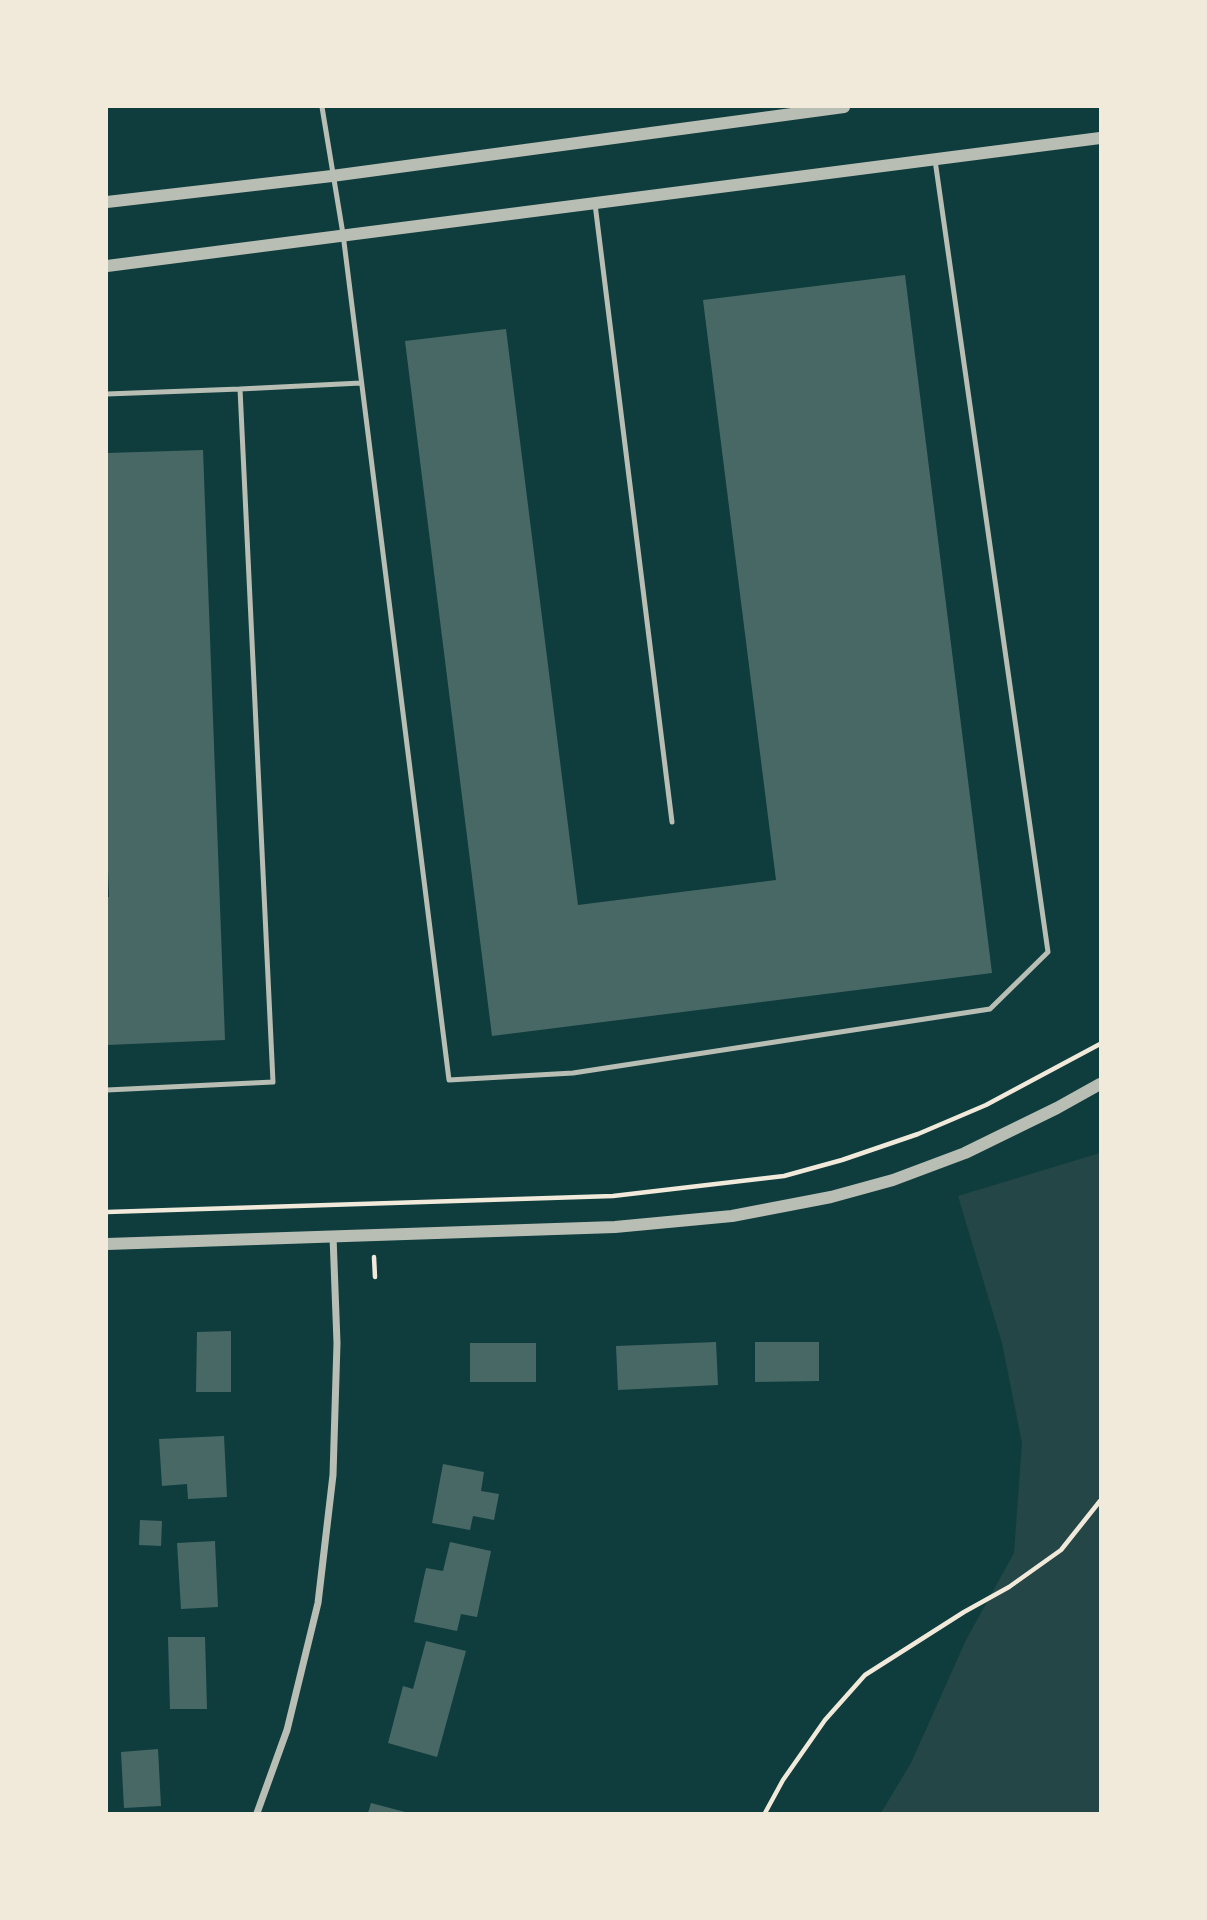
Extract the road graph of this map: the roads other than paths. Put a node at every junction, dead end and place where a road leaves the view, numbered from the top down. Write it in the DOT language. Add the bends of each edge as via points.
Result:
graph roads {
  1 [pos="322,107"];
  2 [pos="844,107"];
  3 [pos="1100,138"];
  4 [pos="935,160"];
  5 [pos="332,176"];
  6 [pos="107,201"];
  7 [pos="595,204"];
  8 [pos="343,234"];
  9 [pos="107,266"];
  10 [pos="361,383"];
  11 [pos="240,389"];
  12 [pos="107,394"];
  13 [pos="672,822"];
  14 [pos="1100,1084"];
  15 [pos="107,1090"];
  16 [pos="333,1236"];
  17 [pos="107,1244"];
  18 [pos="257,1813"];
  1 -- 5 [label="lane"];
  2 -- 5 [label="street"];
  3 -- 4 [label="street"];
  4 -- 7 [label="street"];
  4 -- 10 [label="lane" via="1048,952 990,1009 573,1073 449,1080"];
  5 -- 6 [label="street"];
  5 -- 8 [label="lane"];
  7 -- 8 [label="street"];
  7 -- 13 [label="lane"];
  8 -- 9 [label="street"];
  8 -- 10 [label="lane"];
  10 -- 11 [label="lane"];
  11 -- 12 [label="lane"];
  11 -- 15 [label="lane" via="273,1082"];
  14 -- 16 [label="street" via="965,1153 831,1197 732,1216 615,1227"];
  16 -- 17 [label="street"];
  16 -- 18 [label="street" via="337,1343 333,1475 318,1603 287,1730"];
}
